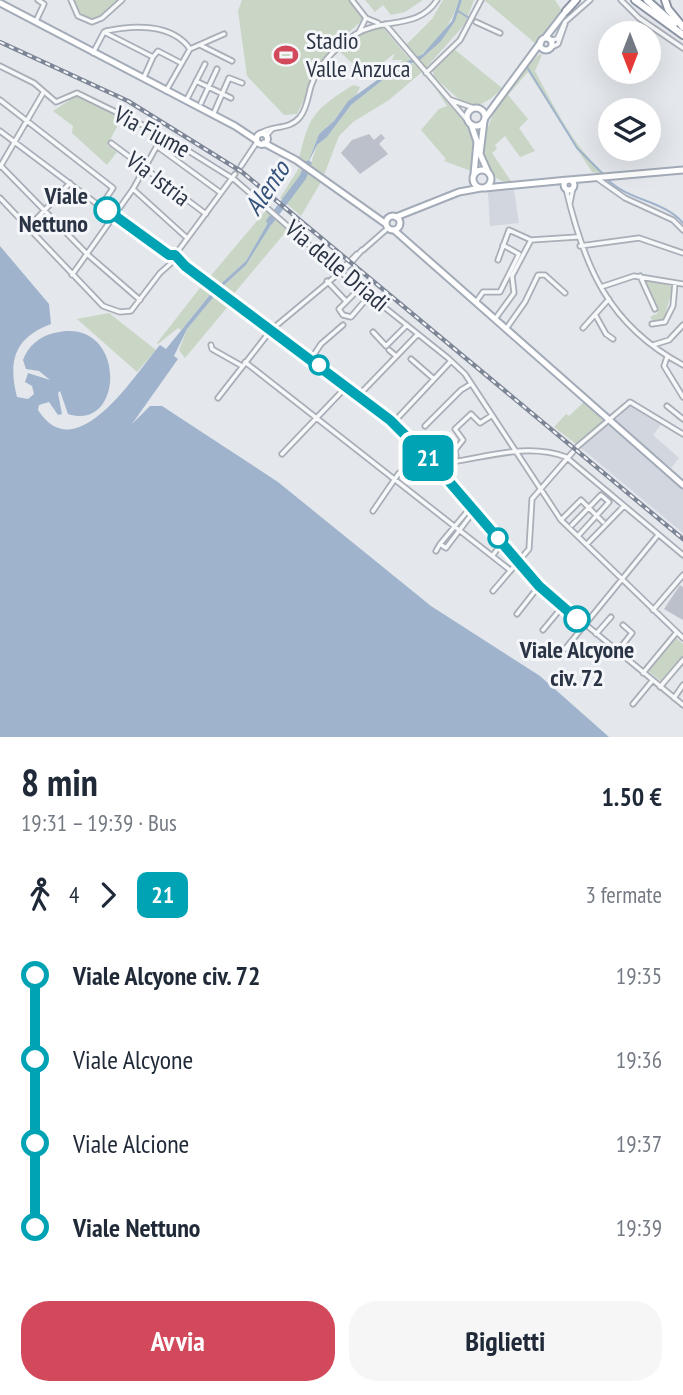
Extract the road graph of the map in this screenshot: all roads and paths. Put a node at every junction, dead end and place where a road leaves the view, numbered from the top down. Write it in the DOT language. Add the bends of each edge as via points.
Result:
graph roads {
  1 [pos="38,0"];
  2 [pos="71,0"];
  3 [pos="122,0"];
  4 [pos="352,0"];
  5 [pos="437,0"];
  6 [pos="481,0"];
  7 [pos="576,0"];
  8 [pos="590,0"];
  9 [pos="621,0"];
  10 [pos="635,0"];
  11 [pos="647,0"];
  12 [pos="665,0"];
  13 [pos="0,3"];
  14 [pos="566,11"];
  15 [pos="366,19"];
  16 [pos="476,22"];
  17 [pos="565,22"];
  18 [pos="35,24"];
  19 [pos="382,24"];
  20 [pos="683,31"];
  21 [pos="104,32"];
  22 [pos="359,32"];
  23 [pos="224,33"];
  24 [pos="500,33"];
  25 [pos="546,40"];
  26 [pos="199,45"];
  27 [pos="683,48"];
  28 [pos="190,49"];
  29 [pos="547,49"];
  30 [pos="93,53"];
  31 [pos="532,54"];
  32 [pos="153,57"];
  33 [pos="232,61"];
  34 [pos="181,63"];
  35 [pos="205,64"];
  36 [pos="0,66"];
  37 [pos="217,69"];
  38 [pos="424,71"];
  39 [pos="143,79"];
  40 [pos="196,81"];
  41 [pos="242,83"];
  42 [pos="209,87"];
  43 [pos="166,91"];
  44 [pos="43,93"];
  45 [pos="223,94"];
  46 [pos="500,94"];
  47 [pos="231,98"];
  48 [pos="449,99"];
  49 [pos="0,100"];
  50 [pos="186,101"];
  51 [pos="201,103"];
  52 [pos="475,108"];
  53 [pos="213,115"];
  54 [pos="485,119"];
  55 [pos="27,120"];
  56 [pos="469,122"];
  57 [pos="0,131"];
  58 [pos="163,135"];
  59 [pos="262,139"];
  60 [pos="14,141"];
  61 [pos="111,143"];
  62 [pos="157,147"];
  63 [pos="241,166"];
  64 [pos="0,167"];
  65 [pos="145,170"];
  66 [pos="683,170"];
  67 [pos="489,173"];
  68 [pos="474,175"];
  69 [pos="233,176"];
  70 [pos="599,177"];
  71 [pos="588,178"];
  72 [pos="568,180"];
  73 [pos="547,182"];
  74 [pos="70,183"];
  75 [pos="513,186"];
  76 [pos="483,188"];
  77 [pos="569,188"];
  78 [pos="133,189"];
  79 [pos="459,192"];
  80 [pos="221,193"];
  81 [pos="0,198"];
  82 [pos="101,205"];
  83 [pos="267,207"];
  84 [pos="47,211"];
  85 [pos="369,211"];
  86 [pos="206,214"];
  87 [pos="116,216"];
  88 [pos="396,220"];
  89 [pos="28,228"];
  90 [pos="389,228"];
  91 [pos="683,230"];
  92 [pos="577,237"];
  93 [pos="187,238"];
  94 [pos="531,240"];
  95 [pos="408,241"];
  96 [pos="503,245"];
  97 [pos="580,246"];
  98 [pos="683,253"];
  99 [pos="87,254"];
  100 [pos="169,255"];
  101 [pos="175,259"];
  102 [pos="498,260"];
  103 [pos="341,270"];
  104 [pos="72,275"];
  105 [pos="640,276"];
  106 [pos="327,281"];
  107 [pos="675,283"];
  108 [pos="683,284"];
  109 [pos="601,287"];
  110 [pos="358,291"];
  111 [pos="565,293"];
  112 [pos="369,296"];
  113 [pos="609,299"];
  114 [pos="140,300"];
  115 [pos="346,301"];
  116 [pos="475,302"];
  117 [pos="655,309"];
  118 [pos="596,315"];
  119 [pos="495,319"];
  120 [pos="652,324"];
  121 [pos="343,325"];
  122 [pos="407,325"];
  123 [pos="683,326"];
  124 [pos="583,328"];
  125 [pos="506,329"];
  126 [pos="271,330"];
  127 [pos="373,332"];
  128 [pos="418,334"];
  129 [pos="613,338"];
  130 [pos="211,345"];
  131 [pos="653,345"];
  132 [pos="389,350"];
  133 [pos="396,356"];
  134 [pos="667,357"];
  135 [pos="311,359"];
  136 [pos="411,359"];
  137 [pos="451,361"];
  138 [pos="243,365"];
  139 [pos="683,365"];
  140 [pos="434,379"];
  141 [pos="471,384"];
  142 [pos="347,386"];
  143 [pos="359,395"];
  144 [pos="683,397"];
  145 [pos="218,398"];
  146 [pos="667,406"];
  147 [pos="491,416"];
  148 [pos="315,418"];
  149 [pos="683,419"];
  150 [pos="610,420"];
  151 [pos="393,423"];
  152 [pos="425,426"];
  153 [pos="683,434"];
  154 [pos="514,452"];
  155 [pos="282,454"];
  156 [pos="456,456"];
  157 [pos="428,457"];
  158 [pos="568,458"];
  159 [pos="455,462"];
  160 [pos="434,464"];
  161 [pos="444,477"];
  162 [pos="394,480"];
  163 [pos="683,485"];
  164 [pos="539,490"];
  165 [pos="624,506"];
  166 [pos="589,508"];
  167 [pos="473,509"];
  168 [pos="373,511"];
  169 [pos="597,516"];
  170 [pos="561,520"];
  171 [pos="603,522"];
  172 [pos="572,524"];
  173 [pos="453,526"];
  174 [pos="459,530"];
  175 [pos="658,535"];
  176 [pos="578,536"];
  177 [pos="502,543"];
  178 [pos="440,544"];
  179 [pos="587,544"];
  180 [pos="436,551"];
  181 [pos="491,554"];
  182 [pos="683,555"];
  183 [pos="518,561"];
  184 [pos="510,570"];
  185 [pos="683,575"];
  186 [pos="623,580"];
  187 [pos="539,586"];
  188 [pos="493,592"];
  189 [pos="563,606"];
  190 [pos="653,610"];
  191 [pos="517,614"];
  192 [pos="611,617"];
  193 [pos="623,625"];
  194 [pos="585,626"];
  195 [pos="542,630"];
  196 [pos="677,632"];
  197 [pos="595,634"];
  198 [pos="683,638"];
  199 [pos="565,649"];
  200 [pos="617,652"];
  201 [pos="683,660"];
  202 [pos="643,673"];
  203 [pos="652,681"];
  204 [pos="683,685"];
  205 [pos="660,687"];
  206 [pos="674,698"];
  207 [pos="633,704"];
  208 [pos="683,705"];
  1 -- 18 [label="street" via="44,4"];
  2 -- 3 [label="street" via="83,19 92,22"];
  4 -- 15 [label="street"];
  5 -- 19 [label="street" via="420,18"];
  6 -- 38 [label="street" via="460,40"];
  7 -- 14 [label="highway"];
  8 -- 17 [label="street"];
  9 -- 27 [label="street"];
  10 -- 20 [label="highway"];
  11 -- 20 [label="highway"];
  12 -- 20 [label="highway"];
  13 -- 18 [label="main road"];
  14 -- 25 [label="main road"];
  15 -- 19 [label="street"];
  15 -- 22 [label="street"];
  16 -- 24 [label="street"];
  17 -- 25 [label="street" via="558,38"];
  17 -- 29 [label="street" via="559,43"];
  18 -- 30 [label="main road"];
  19 -- 22 [label="street"];
  19 -- 38 [label="street"];
  21 -- 28 [label="street" via="143,26 173,34"];
  21 -- 30 [label="street"];
  21 -- 32 [label="street"];
  22 -- 59 [label="street" via="329,54 314,78 300,117 274,128"];
  23 -- 26 [label="street"];
  25 -- 29 [label="main road"];
  25 -- 29 [label="main road"];
  25 -- 31 [label="main road"];
  26 -- 28 [label="street"];
  26 -- 33 [label="street"];
  28 -- 34 [label="street"];
  29 -- 31 [label="main road"];
  30 -- 39 [label="main road"];
  31 -- 46 [label="main road"];
  32 -- 34 [label="street" via="158,51"];
  32 -- 39 [label="street"];
  34 -- 43 [label="street"];
  35 -- 40 [label="street"];
  36 -- 44 [label="street" via="34,83"];
  37 -- 42 [label="street"];
  38 -- 48 [label="street"];
  39 -- 43 [label="main road"];
  40 -- 42 [label="street"];
  40 -- 50 [label="street"];
  41 -- 45 [label="street" via="229,78"];
  42 -- 45 [label="street"];
  42 -- 51 [label="street"];
  43 -- 50 [label="main road"];
  44 -- 55 [label="street"];
  44 -- 58 [label="street, Via Fiume" via="56,102 77,93"];
  45 -- 47 [label="street"];
  45 -- 53 [label="street"];
  46 -- 52 [label="main road"];
  46 -- 54 [label="main road"];
  48 -- 52 [label="street"];
  48 -- 56 [label="street"];
  49 -- 55 [label="street"];
  50 -- 53 [label="main road"];
  52 -- 54 [label="main road" via="484,112"];
  52 -- 56 [label="main road" via="467,113"];
  53 -- 59 [label="main road"];
  54 -- 56 [label="main road" via="480,125"];
  54 -- 67 [label="main road" via="481,154"];
  55 -- 60 [label="street"];
  55 -- 82 [label="street" via="113,188"];
  56 -- 68 [label="main road" via="477,142"];
  57 -- 60 [label="street"];
  58 -- 62 [label="street"];
  58 -- 69 [label="street, Via Fiume"];
  59 -- 63 [label="street"];
  59 -- 85 [label="main road"];
  60 -- 64 [label="street"];
  60 -- 74 [label="street"];
  61 -- 65 [label="street, Via Istria"];
  62 -- 65 [label="street"];
  62 -- 80 [label="street"];
  64 -- 84 [label="street"];
  65 -- 78 [label="street"];
  65 -- 86 [label="street, Via Istria"];
  66 -- 70 [label="main road"];
  67 -- 68 [label="main road" via="480,170"];
  67 -- 75 [label="main road" via="498,182"];
  67 -- 76 [label="main road" via="490,184"];
  68 -- 76 [label="main road" via="475,186"];
  68 -- 79 [label="main road"];
  69 -- 80 [label="street"];
  69 -- 83 [label="street, Via Fiume"];
  70 -- 71 [label="main road"];
  70 -- 91 [label="street" via="625,198 673,220"];
  71 -- 72 [label="main road"];
  71 -- 77 [label="main road"];
  72 -- 73 [label="main road"];
  72 -- 77 [label="main road"];
  73 -- 75 [label="main road"];
  73 -- 77 [label="main road"];
  74 -- 82 [label="street"];
  74 -- 84 [label="street"];
  75 -- 76 [label="main road"];
  76 -- 79 [label="main road"];
  77 -- 92 [label="street"];
  78 -- 87 [label="street"];
  78 -- 93 [label="street"];
  79 -- 88 [label="main road"];
  80 -- 86 [label="street"];
  81 -- 89 [label="street"];
  82 -- 87 [label="street"];
  83 -- 103 [label="street, Via delle Driadi"];
  84 -- 89 [label="street"];
  84 -- 99 [label="street"];
  85 -- 88 [label="main road"];
  85 -- 90 [label="main road"];
  86 -- 93 [label="street"];
  87 -- 99 [label="street"];
  87 -- 100 [label="street"];
  88 -- 90 [label="main road"];
  88 -- 90 [label="main road"];
  88 -- 95 [label="main road"];
  89 -- 104 [label="street"];
  90 -- 95 [label="main road"];
  90 -- 103 [label="street"];
  92 -- 94 [label="street"];
  92 -- 97 [label="street"];
  93 -- 101 [label="street"];
  94 -- 96 [label="street" via="509,230"];
  94 -- 119 [label="street" via="512,276 514,293"];
  95 -- 116 [label="main road"];
  96 -- 102 [label="street"];
  96 -- 116 [label="street" via="519,254 500,292 483,292"];
  97 -- 98 [label="street" via="639,238"];
  97 -- 109 [label="street"];
  99 -- 104 [label="street"];
  99 -- 114 [label="street"];
  100 -- 101 [label="street"];
  100 -- 101 [label="street" via="169,261"];
  101 -- 114 [label="street"];
  101 -- 126 [label="street"];
  103 -- 106 [label="street"];
  103 -- 112 [label="street, Via delle Driadi"];
  104 -- 114 [label="street" via="103,306 131,312"];
  105 -- 107 [label="street"];
  105 -- 109 [label="street" via="623,277"];
  105 -- 117 [label="street"];
  106 -- 115 [label="street"];
  106 -- 126 [label="street"];
  107 -- 108 [label="street"];
  107 -- 120 [label="street" via="669,316 665,322"];
  109 -- 113 [label="street"];
  110 -- 115 [label="street"];
  111 -- 125 [label="street" via="545,275 538,275"];
  112 -- 115 [label="street" via="351,317 339,309"];
  112 -- 122 [label="street, Via delle Driadi"];
  113 -- 118 [label="street"];
  113 -- 131 [label="street"];
  116 -- 119 [label="main road"];
  118 -- 124 [label="street"];
  118 -- 129 [label="street"];
  119 -- 125 [label="main road"];
  121 -- 135 [label="street"];
  122 -- 127 [label="street, Via delle Driadi" via="386,346"];
  122 -- 128 [label="street, Via delle Driadi"];
  123 -- 131 [label="street" via="673,338"];
  125 -- 150 [label="main road"];
  126 -- 135 [label="street"];
  126 -- 138 [label="street"];
  128 -- 133 [label="street"];
  128 -- 137 [label="street, Via delle Driadi"];
  130 -- 138 [label="street"];
  131 -- 134 [label="street"];
  132 -- 133 [label="street"];
  133 -- 143 [label="street"];
  134 -- 139 [label="street"];
  134 -- 144 [label="street" via="664,366"];
  135 -- 142 [label="street"];
  136 -- 140 [label="street"];
  137 -- 140 [label="street"];
  137 -- 141 [label="street, Via delle Driadi"];
  138 -- 145 [label="street"];
  138 -- 148 [label="street"];
  140 -- 151 [label="street"];
  141 -- 147 [label="street, Via delle Driadi"];
  141 -- 152 [label="street"];
  142 -- 143 [label="street"];
  142 -- 148 [label="street"];
  143 -- 151 [label="street"];
  146 -- 149 [label="street"];
  147 -- 154 [label="street, Via delle Driadi"];
  147 -- 156 [label="street" via="480,423 471,414 455,429 463,438 454,450"];
  148 -- 155 [label="street"];
  148 -- 162 [label="street"];
  150 -- 153 [label="street" via="630,402"];
  150 -- 158 [label="street"];
  150 -- 163 [label="main road"];
  151 -- 157 [label="street"];
  154 -- 158 [label="street" via="546,452"];
  154 -- 159 [label="street" via="474,455"];
  154 -- 164 [label="street, Via delle Driadi"];
  157 -- 160 [label="street"];
  157 -- 162 [label="street"];
  158 -- 164 [label="street"];
  158 -- 165 [label="street"];
  159 -- 160 [label="street"];
  159 -- 161 [label="street"];
  160 -- 161 [label="street"];
  161 -- 167 [label="street"];
  162 -- 168 [label="street"];
  162 -- 173 [label="street"];
  164 -- 170 [label="street, Via delle Driadi"];
  164 -- 183 [label="street" via="531,503 530,547"];
  165 -- 175 [label="street"];
  165 -- 179 [label="street"];
  166 -- 169 [label="street"];
  166 -- 169 [label="street" via="601,495 609,502"];
  166 -- 170 [label="street" via="581,500"];
  166 -- 172 [label="street"];
  167 -- 173 [label="street"];
  167 -- 174 [label="street"];
  167 -- 177 [label="street"];
  169 -- 171 [label="street"];
  169 -- 176 [label="street"];
  170 -- 176 [label="street, Via delle Driadi"];
  173 -- 174 [label="street"];
  173 -- 178 [label="street"];
  174 -- 178 [label="street" via="446,548"];
  174 -- 181 [label="street"];
  175 -- 182 [label="street"];
  175 -- 186 [label="street"];
  176 -- 179 [label="street, Via delle Driadi"];
  177 -- 181 [label="street"];
  177 -- 183 [label="street"];
  178 -- 180 [label="street"];
  179 -- 186 [label="street, Via delle Driadi"];
  181 -- 184 [label="street"];
  183 -- 184 [label="street"];
  183 -- 187 [label="street"];
  184 -- 188 [label="street"];
  185 -- 190 [label="street"];
  186 -- 190 [label="street, Via delle Driadi"];
  186 -- 194 [label="street"];
  187 -- 189 [label="street"];
  187 -- 191 [label="street"];
  189 -- 194 [label="street"];
  189 -- 195 [label="street"];
  190 -- 196 [label="street, Via delle Driadi"];
  192 -- 197 [label="street"];
  193 -- 200 [label="street" via="632,633"];
  194 -- 197 [label="street"];
  194 -- 199 [label="street"];
  196 -- 198 [label="street, Via delle Driadi"];
  196 -- 202 [label="street"];
  197 -- 200 [label="street"];
  200 -- 202 [label="street"];
  201 -- 205 [label="street"];
  202 -- 203 [label="street"];
  203 -- 205 [label="street"];
  203 -- 207 [label="street"];
  204 -- 206 [label="street"];
  205 -- 206 [label="street"];
  206 -- 208 [label="street"];
}
